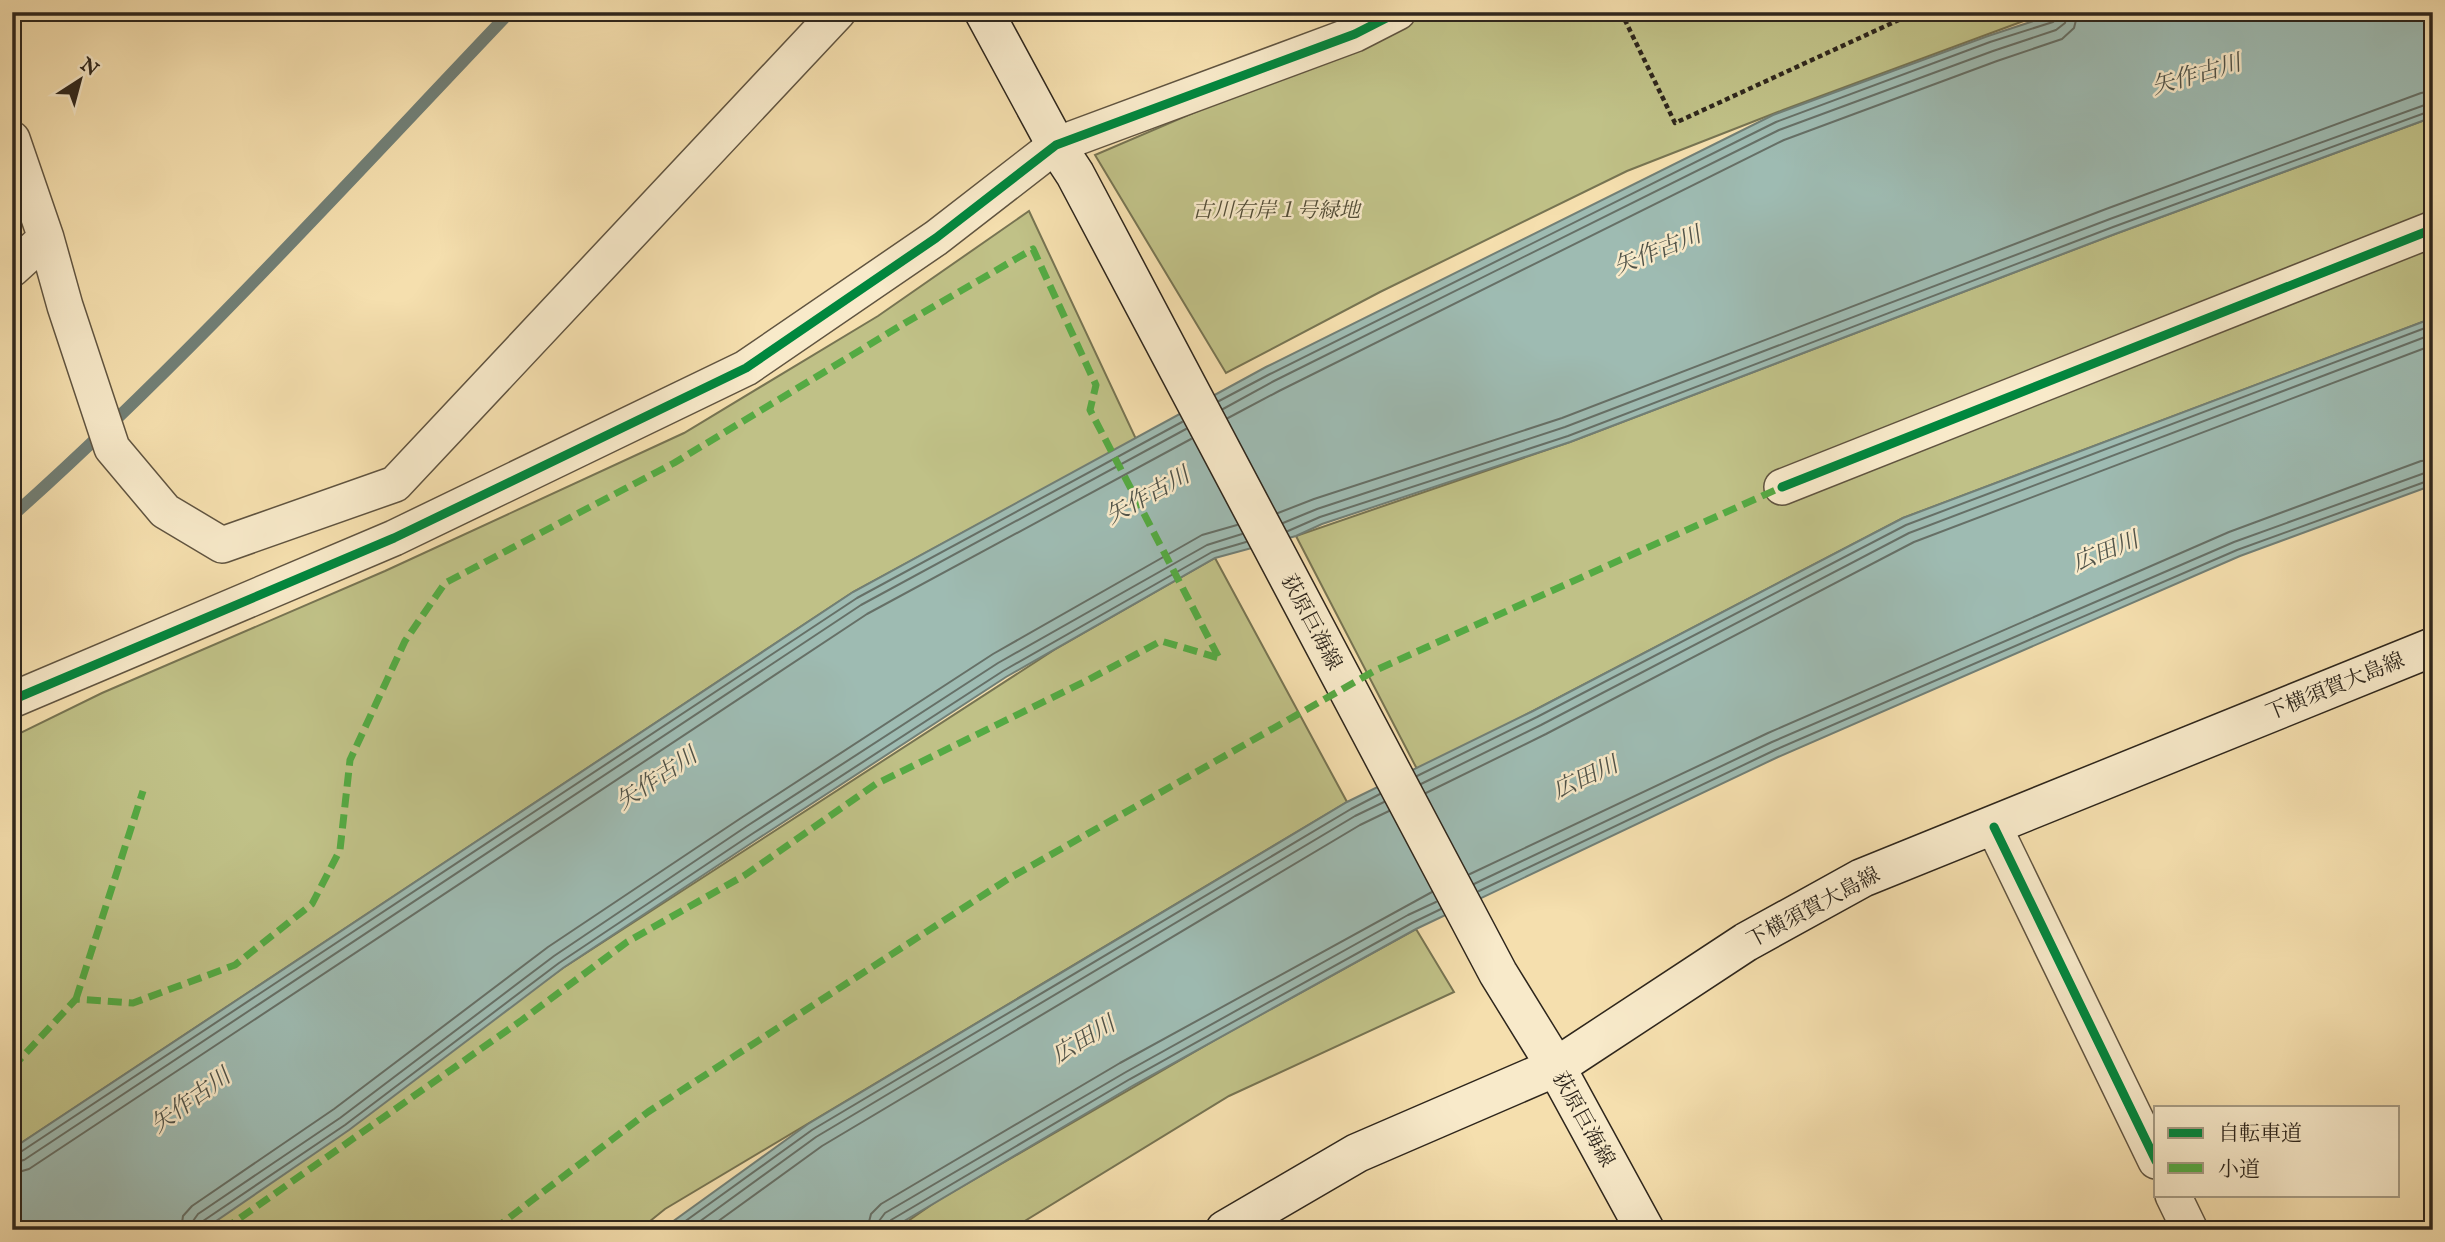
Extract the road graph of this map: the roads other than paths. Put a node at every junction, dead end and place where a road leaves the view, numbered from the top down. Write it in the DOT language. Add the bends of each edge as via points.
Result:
graph roads {
  1 [pos="838,12"];
  2 [pos="984,12"];
  3 [pos="1398,12"];
  4 [pos="12,139"];
  5 [pos="1065,159"];
  6 [pos="2433,229"];
  7 [pos="46,238"];
  8 [pos="12,270"];
  9 [pos="1782,487"];
  10 [pos="2433,647"];
  11 [pos="12,700"];
  12 [pos="1994,827"];
  13 [pos="1556,1068"];
  14 [pos="2154,1157"];
  15 [pos="2173,1196"];
  16 [pos="1225,1230"];
  17 [pos="1645,1230"];
  18 [pos="2190,1230"];
  1 -- 7 [label="street" via="395,484 222,545 165,511 112,448"];
  2 -- 5 [label="main road, 荻原巨海線"];
  3 -- 5 [label="street"];
  4 -- 7 [label="street"];
  5 -- 11 [label="street" via="936,238 746,368 394,538"];
  5 -- 13 [label="main road, 荻原巨海線" via="1498,973"];
  6 -- 9 [label="street"];
  7 -- 8 [label="street"];
  10 -- 12 [label="main road, 下横須賀大島線"];
  12 -- 13 [label="main road, 下横須賀大島線" via="1862,878 1746,942"];
  12 -- 14 [label="street"];
  13 -- 16 [label="main road, 下横須賀大島線" via="1357,1153"];
  13 -- 17 [label="main road, 荻原巨海線"];
  15 -- 18 [label="street"];
}
